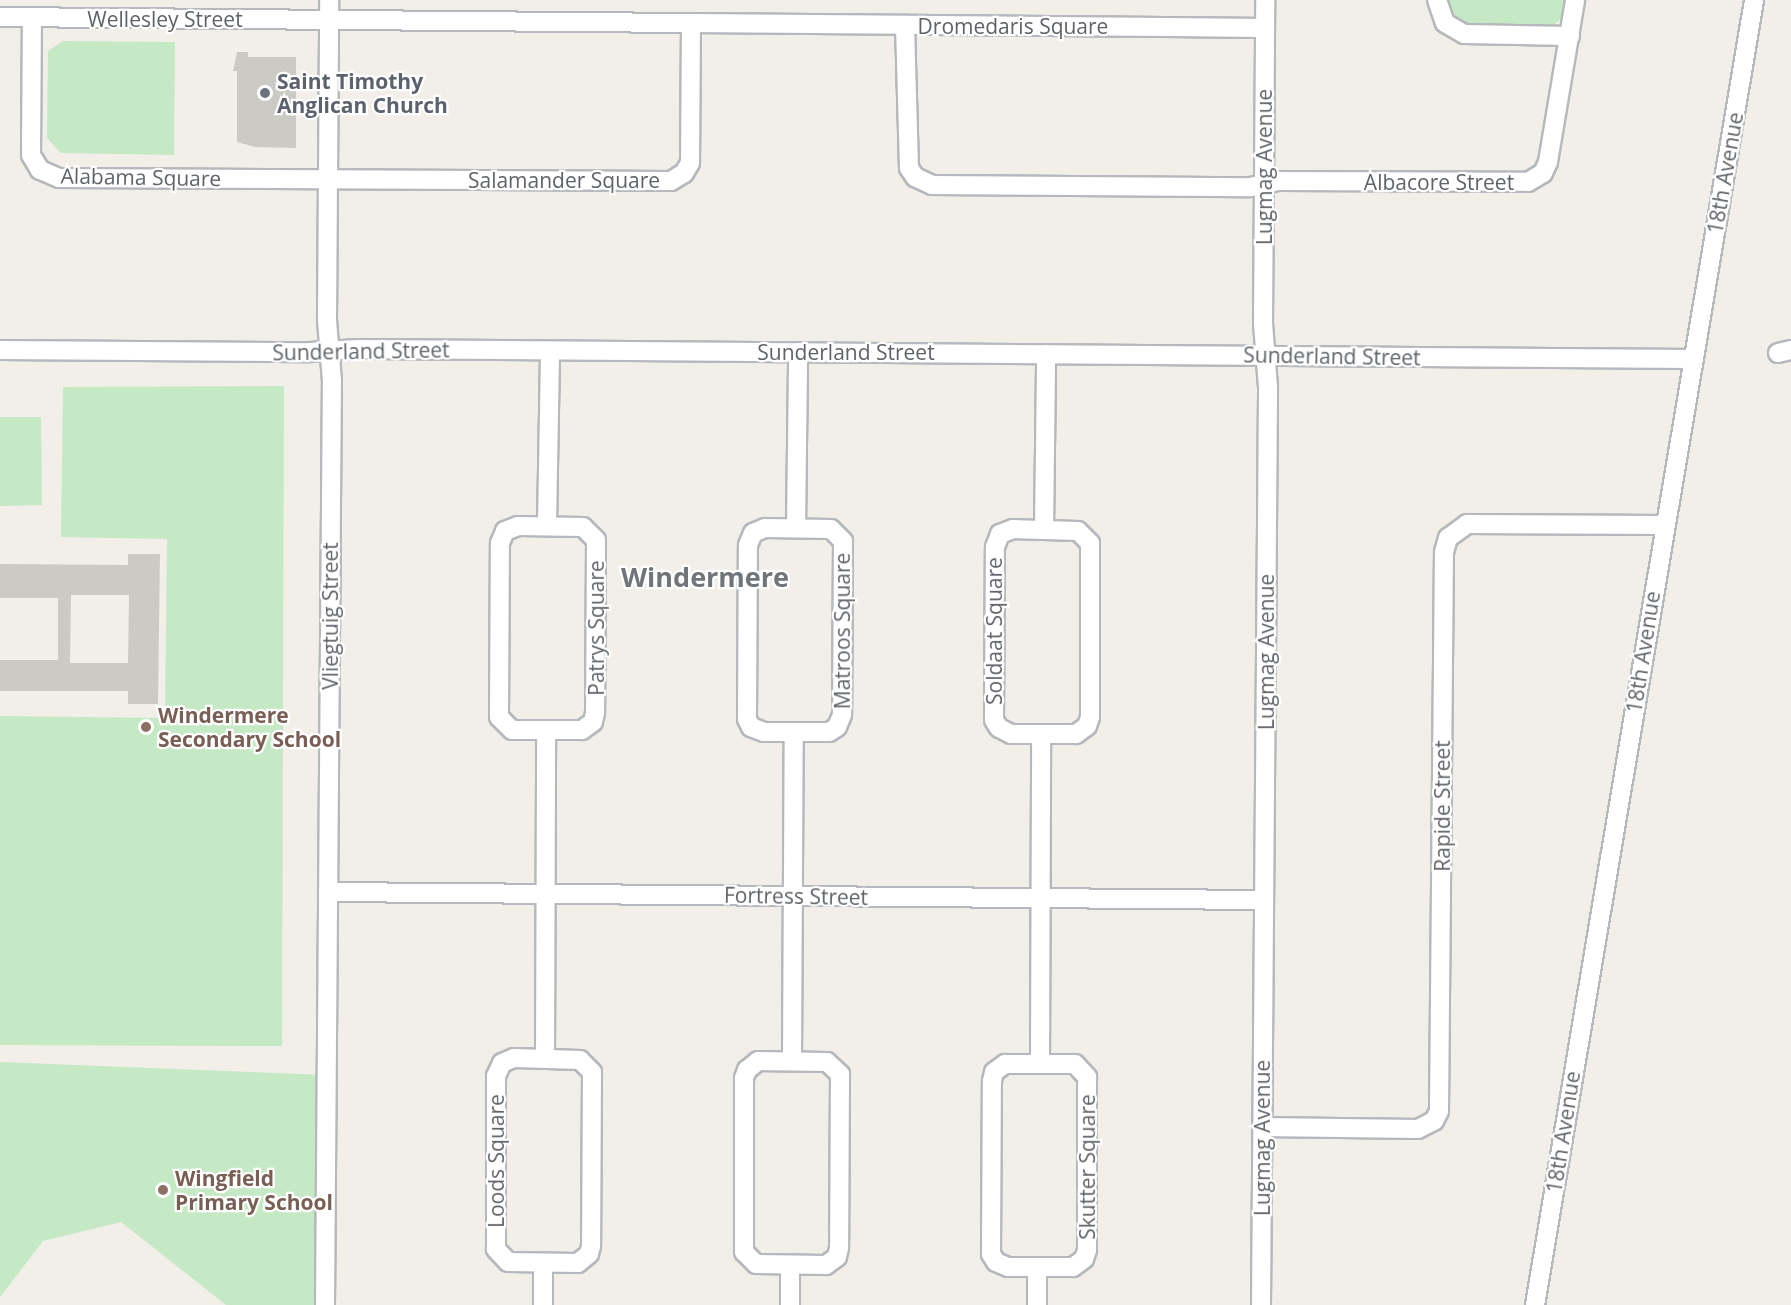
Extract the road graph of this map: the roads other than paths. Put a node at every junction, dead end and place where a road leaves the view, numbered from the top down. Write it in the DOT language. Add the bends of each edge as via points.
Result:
graph roads {
  1 [pos="329,0"];
  2 [pos="1265,0"];
  3 [pos="1437,0"];
  4 [pos="1575,0"];
  5 [pos="1754,0"];
  6 [pos="0,17"];
  7 [pos="32,18"];
  8 [pos="329,21"];
  9 [pos="691,23"];
  10 [pos="905,25"];
  11 [pos="1264,28"];
  12 [pos="1570,36"];
  13 [pos="327,180"];
  14 [pos="1264,183"];
  15 [pos="0,350"];
  16 [pos="329,351"];
  17 [pos="550,351"];
  18 [pos="798,352"];
  19 [pos="1046,354"];
  20 [pos="1265,355"];
  21 [pos="1693,359"];
  22 [pos="1664,525"];
  23 [pos="547,526"];
  24 [pos="796,528"];
  25 [pos="1044,530"];
  26 [pos="546,731"];
  27 [pos="794,732"];
  28 [pos="1041,734"];
  29 [pos="328,892"];
  30 [pos="546,894"];
  31 [pos="793,896"];
  32 [pos="1041,898"];
  33 [pos="1264,900"];
  34 [pos="544,1059"];
  35 [pos="792,1061"];
  36 [pos="1040,1063"];
  37 [pos="1262,1127"];
  38 [pos="543,1263"];
  39 [pos="790,1265"];
  40 [pos="1037,1268"];
  41 [pos="325,1305"];
  42 [pos="543,1305"];
  43 [pos="790,1305"];
  44 [pos="1036,1305"];
  45 [pos="1261,1305"];
  46 [pos="1535,1305"];
  1 -- 8 [label="street, Vliegtuig Street"];
  2 -- 11 [label="street, Lugmag Avenue"];
  3 -- 12 [label="street" via="1445,22 1464,34"];
  4 -- 12 [label="street, Albacore Street"];
  5 -- 21 [label="street, 18th Avenue"];
  6 -- 7 [label="street, Wellesley Street"];
  7 -- 8 [label="street, Wellesley Street"];
  7 -- 13 [label="street, Alabama Square" via="31,155 40,170 59,178"];
  8 -- 9 [label="street"];
  8 -- 13 [label="street, Vliegtuig Street"];
  9 -- 10 [label="street"];
  9 -- 13 [label="street, Salamander Square" via="691,151 684,173 671,180"];
  10 -- 11 [label="street, Dromedaris Square"];
  10 -- 14 [label="street, Dromedaris Square" via="907,161 922,182 1250,187"];
  11 -- 14 [label="street, Lugmag Avenue"];
  12 -- 14 [label="street, Albacore Street" via="1548,162 1534,180"];
  13 -- 16 [label="street, Vliegtuig Street"];
  14 -- 20 [label="street, Lugmag Avenue"];
  15 -- 16 [label="street, Sunderland Street"];
  16 -- 17 [label="street, Sunderland Street"];
  16 -- 29 [label="street, Vliegtuig Street"];
  17 -- 18 [label="street, Sunderland Street"];
  17 -- 23 [label="street"];
  18 -- 19 [label="street, Sunderland Street"];
  18 -- 24 [label="street"];
  19 -- 20 [label="street, Sunderland Street"];
  19 -- 25 [label="street"];
  20 -- 21 [label="street, Sunderland Street"];
  20 -- 33 [label="street, Lugmag Avenue"];
  21 -- 22 [label="street, 18th Avenue"];
  22 -- 37 [label="street, Rapide Street" via="1467,524 1448,538 1444,552 1439,1111 1429,1125 1418,1130"];
  22 -- 46 [label="street, 18th Avenue"];
  23 -- 26 [label="street, Patrys Square" via="514,526 501,539 499,712 504,725 512,730"];
  23 -- 26 [label="street, Patrys Square" via="588,529 596,540 596,556 594,718 582,730"];
  24 -- 27 [label="street, Matroos Square" via="831,529 843,541 843,692 837,727 825,733"];
  24 -- 27 [label="street, Matroos Square" via="761,528 753,533 748,541 747,568 747,719 759,731"];
  25 -- 28 [label="street, Soldaat Square" via="1078,531 1090,543 1090,717 1087,726 1076,734"];
  25 -- 28 [label="street, Soldaat Square" via="1004,531 995,542 994,720 1006,733"];
  26 -- 30 [label="street"];
  27 -- 31 [label="street"];
  28 -- 32 [label="street"];
  29 -- 30 [label="street, Fortress Street"];
  29 -- 41 [label="street, Vliegtuig Street"];
  30 -- 31 [label="street, Fortress Street"];
  30 -- 34 [label="street"];
  31 -- 32 [label="street, Fortress Street"];
  31 -- 35 [label="street"];
  32 -- 33 [label="street, Fortress Street"];
  32 -- 36 [label="street"];
  33 -- 37 [label="street, Lugmag Avenue"];
  34 -- 38 [label="street, Loods Square" via="510,1059 497,1071 495,1245 500,1257 508,1262"];
  34 -- 38 [label="street, Loods Square" via="580,1060 590,1068 592,1077 591,1250 578,1263"];
  35 -- 39 [label="street" via="753,1063 745,1074 744,1089 744,1252 756,1264"];
  35 -- 39 [label="street" via="827,1062 840,1074 839,1248 837,1257 826,1265"];
  36 -- 40 [label="street, Skutter Square" via="1005,1064 994,1072 992,1081 991,1254 1004,1267"];
  36 -- 40 [label="street, Skutter Square" via="1075,1064 1087,1077 1087,1239 1086,1255 1078,1266"];
  37 -- 45 [label="street, Lugmag Avenue"];
  38 -- 42 [label="street"];
  39 -- 43 [label="street"];
  40 -- 44 [label="street"];
}
